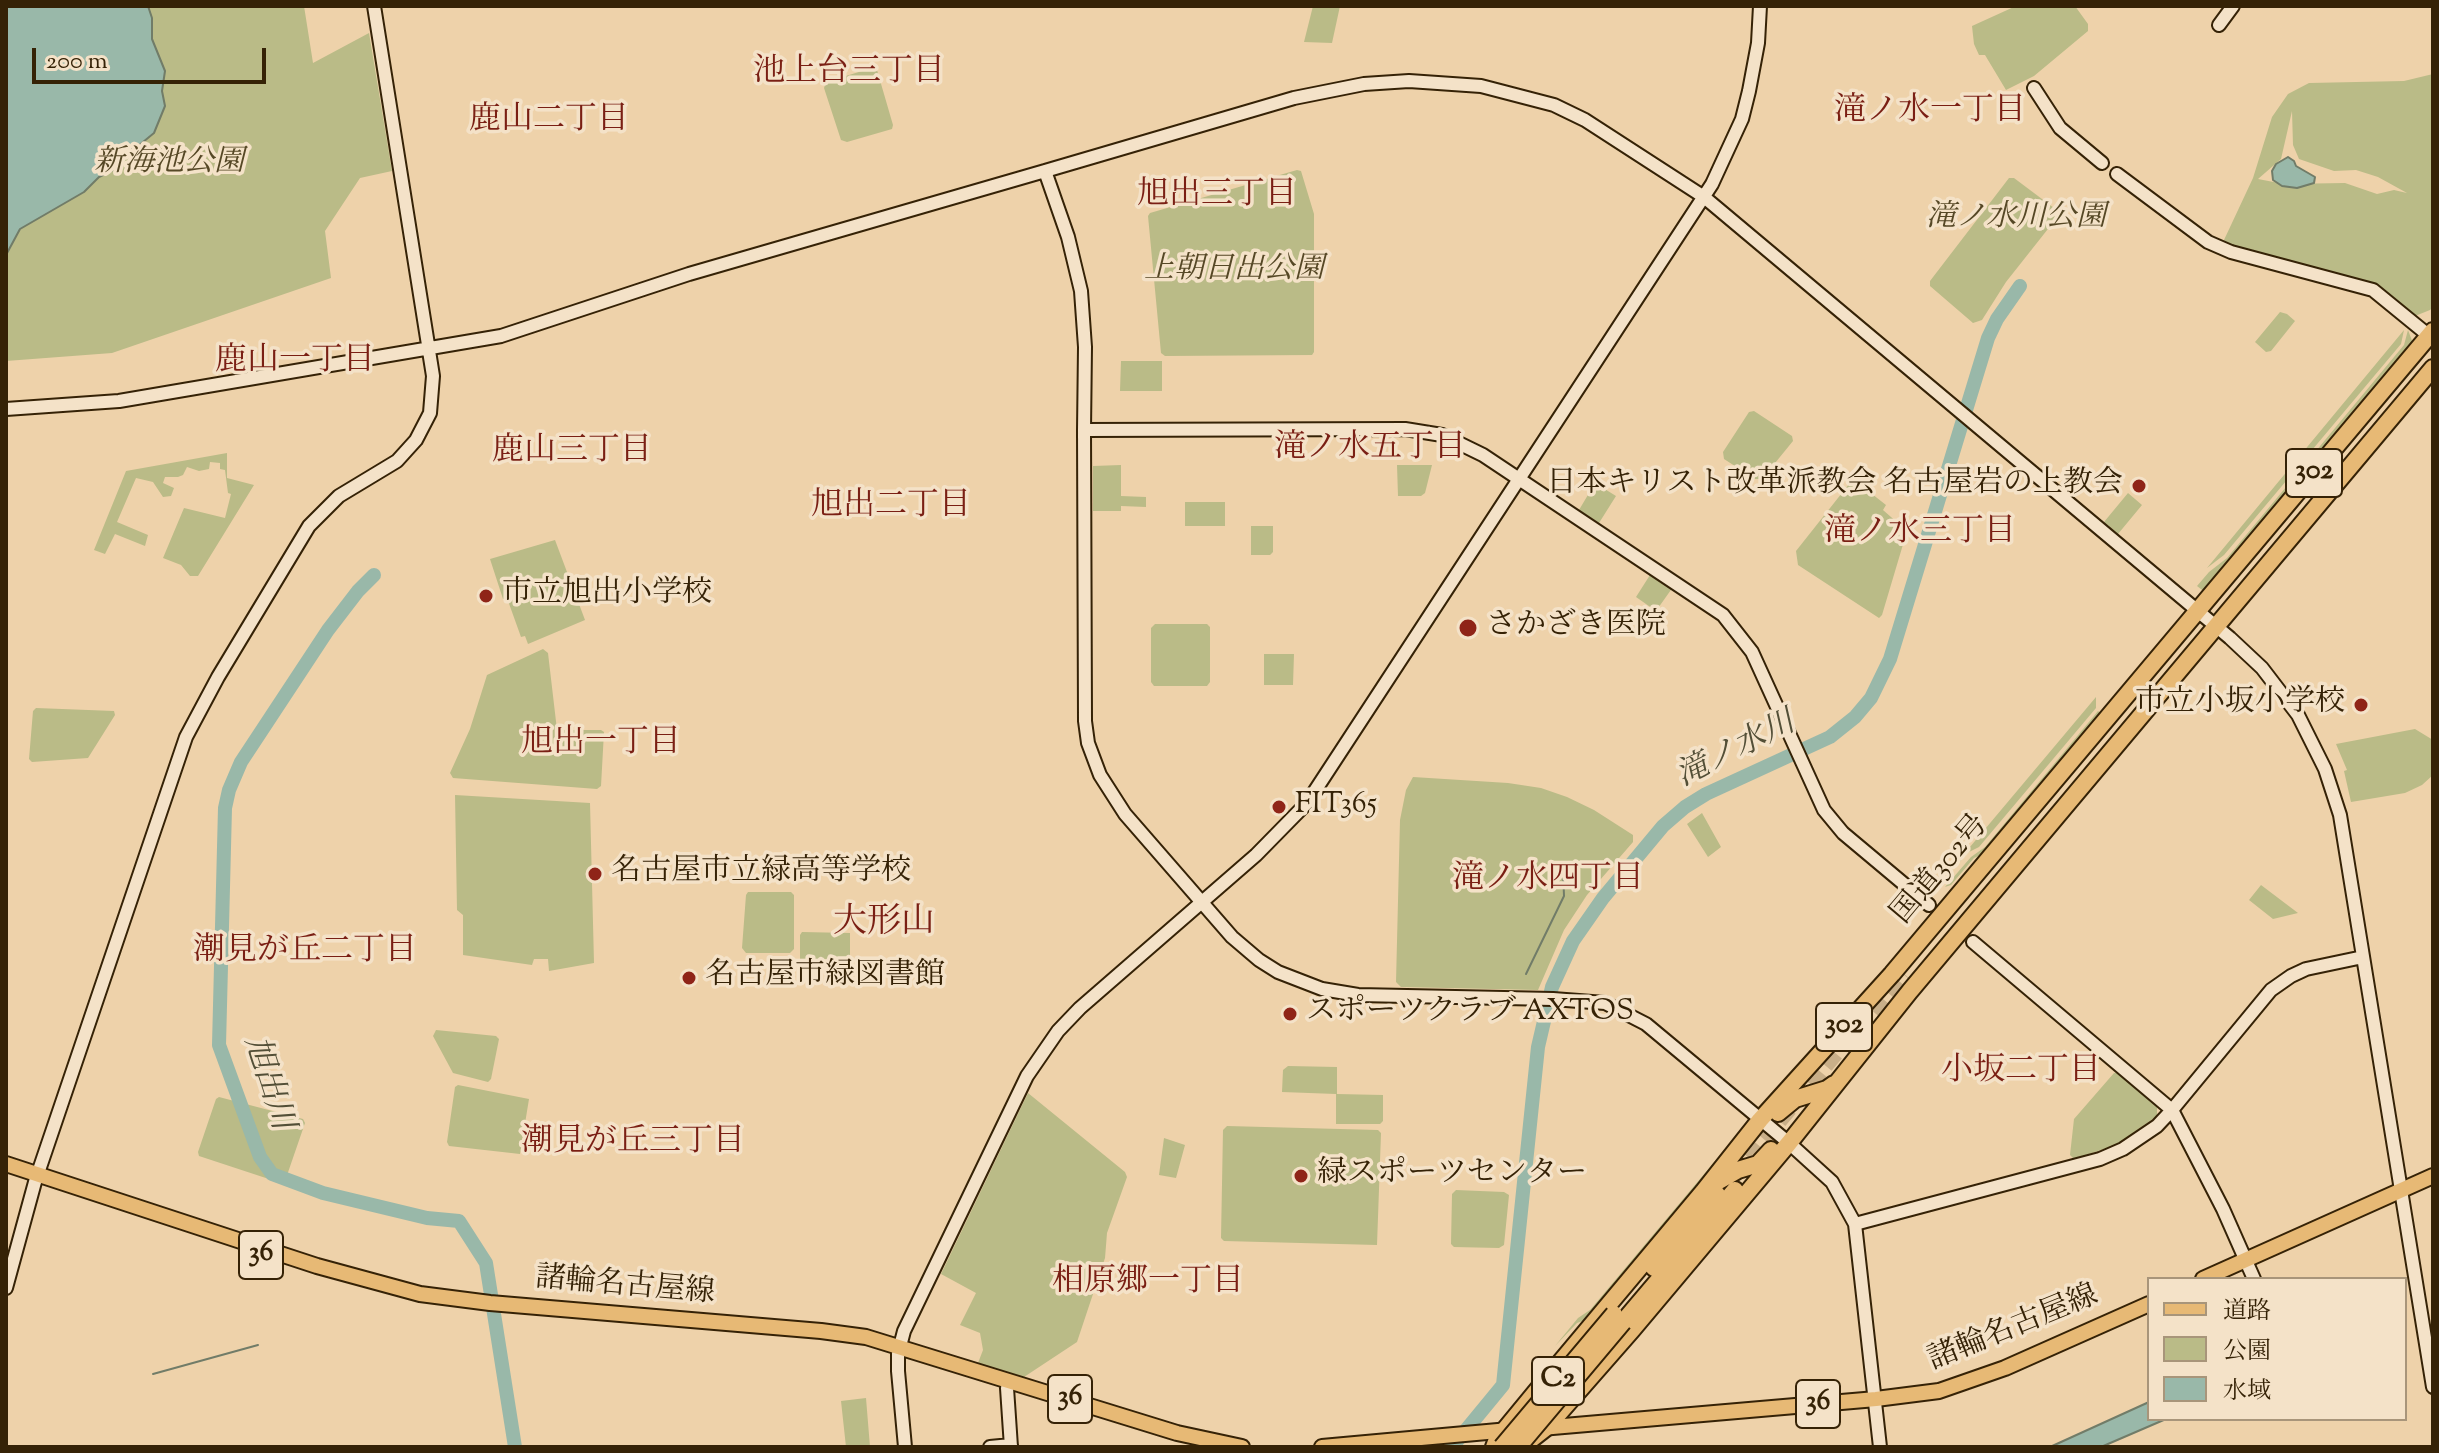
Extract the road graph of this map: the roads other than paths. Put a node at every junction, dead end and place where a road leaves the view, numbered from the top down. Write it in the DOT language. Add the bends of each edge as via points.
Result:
graph roads {
  1 [pos="374,6"];
  2 [pos="1760,6"];
  3 [pos="2233,6"];
  4 [pos="2219,25"];
  5 [pos="2034,88"];
  6 [pos="2102,163"];
  7 [pos="1045,171"];
  8 [pos="2117,174"];
  9 [pos="1704,197"];
  10 [pos="2432,335"];
  11 [pos="429,348"];
  12 [pos="2433,357"];
  13 [pos="2433,368"];
  14 [pos="2378,398"];
  15 [pos="6,409"];
  16 [pos="1084,430"];
  17 [pos="1520,479"];
  18 [pos="2254,580"];
  19 [pos="2198,611"];
  20 [pos="2215,627"];
  21 [pos="2151,666"];
  22 [pos="1201,902"];
  23 [pos="1929,905"];
  24 [pos="1973,942"];
  25 [pos="2363,957"];
  26 [pos="1839,1080"];
  27 [pos="2172,1110"];
  28 [pos="1760,1120"];
  29 [pos="1789,1143"];
  30 [pos="6,1164"];
  31 [pos="6,1173"];
  32 [pos="2433,1176"];
  33 [pos="36,1178"];
  34 [pos="2433,1185"];
  35 [pos="1731,1186"];
  36 [pos="1703,1192"];
  37 [pos="2402,1194"];
  38 [pos="1855,1224"];
  39 [pos="2249,1269"];
  40 [pos="2212,1277"];
  41 [pos="2228,1277"];
  42 [pos="6,1288"];
  43 [pos="2147,1305"];
  44 [pos="2147,1313"];
  45 [pos="1619,1318"];
  46 [pos="898,1350"];
  47 [pos="2433,1387"];
  48 [pos="1007,1388"];
  49 [pos="1876,1403"];
  50 [pos="1542,1432"];
  51 [pos="1458,1438"];
  52 [pos="1499,1441"];
  53 [pos="1011,1446"];
  54 [pos="905,1447"];
  55 [pos="990,1447"];
  56 [pos="1197,1447"];
  57 [pos="1242,1447"];
  58 [pos="1322,1447"];
  59 [pos="1413,1447"];
  60 [pos="1520,1447"];
  61 [pos="1880,1447"];
  1 -- 11 [label="street"];
  2 -- 9 [label="street" via="1757,51 1742,119"];
  3 -- 4 [label="street"];
  5 -- 6 [label="street" via="2060,128"];
  7 -- 9 [label="street" via="1335,88 1443,82 1554,105"];
  7 -- 11 [label="street" via="689,274 501,336"];
  7 -- 16 [label="street" via="1081,291"];
  8 -- 10 [label="street" via="2208,242 2373,290"];
  9 -- 17 [label="street"];
  9 -- 19 [label="street"];
  10 -- 14 [label="highway, 国道302号 / 302"];
  11 -- 15 [label="street" via="119,401"];
  11 -- 33 [label="street" via="430,413 416,440 397,461 335,500 309,526 186,737"];
  12 -- 14 [label="highway"];
  13 -- 18 [label="highway, 国道302号 / 302"];
  14 -- 19 [label="highway, 国道302号 / 302"];
  16 -- 17 [label="street" via="1417,430 1463,444"];
  16 -- 22 [label="street" via="1086,733 1115,801"];
  17 -- 22 [label="street" via="1307,803"];
  17 -- 23 [label="street" via="1723,615 1752,652 1818,798 1835,824"];
  18 -- 19 [label="highway"];
  18 -- 20 [label="highway, 国道302号 / 302"];
  19 -- 20 [label="street"];
  19 -- 21 [label="highway, 国道302号 / 302"];
  20 -- 21 [label="highway"];
  20 -- 25 [label="street" via="2275,683 2325,769 2340,815"];
  20 -- 26 [label="highway, 国道302号 / 302"];
  21 -- 28 [label="highway, 国道302号 / 302" via="1892,974"];
  22 -- 28 [label="street" via="1259,960 1322,989 1358,995 1605,1003 1635,1016"];
  22 -- 46 [label="street" via="1080,1008 1027,1076"];
  24 -- 27 [label="street"];
  25 -- 27 [label="street" via="2306,969 2271,990"];
  25 -- 37 [label="street"];
  26 -- 28 [label="highway" via="1795,1099 1771,1119"];
  26 -- 29 [label="highway, 国道302号 / 302"];
  27 -- 38 [label="street" via="2141,1138 2100,1159"];
  27 -- 39 [label="street"];
  28 -- 29 [label="street"];
  28 -- 36 [label="highway, 国道302号 / 302"];
  29 -- 36 [label="highway"];
  29 -- 38 [label="street" via="1832,1182"];
  29 -- 50 [label="highway, 国道302号 / 302"];
  30 -- 33 [label="main road, 諸輪名古屋線 / 36"];
  31 -- 33 [label="main road, 諸輪名古屋線 / 36"];
  32 -- 37 [label="main road"];
  33 -- 42 [label="street"];
  33 -- 46 [label="main road, 諸輪名古屋線 / 36" via="380,1291"];
  34 -- 37 [label="main road"];
  35 -- 45 [label="highway, C2"];
  36 -- 52 [label="highway, 国道302号 / 302"];
  37 -- 39 [label="main road"];
  37 -- 47 [label="street"];
  38 -- 49 [label="street"];
  39 -- 40 [label="main road"];
  39 -- 41 [label="main road"];
  43 -- 49 [label="main road, 諸輪名古屋線 / 36" via="1961,1385"];
  44 -- 49 [label="main road, 諸輪名古屋線 / 36" via="1963,1392"];
  45 -- 52 [label="highway, C2, bridge"];
  45 -- 60 [label="highway, C2, bridge"];
  46 -- 48 [label="main road, 諸輪名古屋線 / 36"];
  46 -- 54 [label="street"];
  46 -- 57 [label="main road, 諸輪名古屋線 / 36" via="1177,1433"];
  48 -- 53 [label="street"];
  48 -- 56 [label="main road, 諸輪名古屋線 / 36"];
  49 -- 50 [label="main road, 諸輪名古屋線 / 36"];
  49 -- 61 [label="street"];
  50 -- 52 [label="main road, 諸輪名古屋線 / 36"];
  50 -- 60 [label="highway, 国道302号 / 302"];
  51 -- 52 [label="main road, 諸輪名古屋線 / 36"];
  51 -- 58 [label="main road, 諸輪名古屋線 / 36"];
  51 -- 59 [label="main road, 諸輪名古屋線 / 36"];
  53 -- 55 [label="street"];
}
